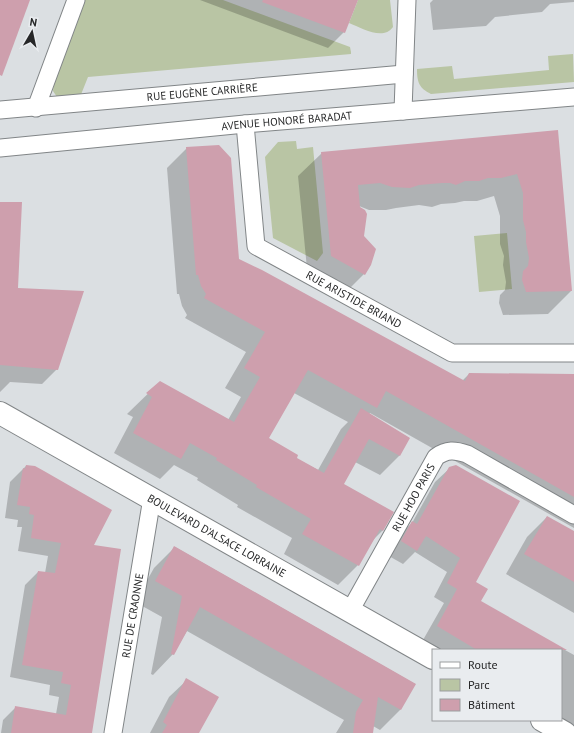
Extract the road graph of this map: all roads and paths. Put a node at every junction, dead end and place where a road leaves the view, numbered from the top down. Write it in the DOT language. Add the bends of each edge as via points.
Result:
graph roads {
  1 [pos="76,0"];
  2 [pos="407,0"];
  3 [pos="404,74"];
  4 [pos="574,97"];
  5 [pos="36,108"];
  6 [pos="0,110"];
  7 [pos="403,111"];
  8 [pos="245,124"];
  9 [pos="0,148"];
  10 [pos="574,353"];
  11 [pos="0,413"];
  12 [pos="152,498"];
  13 [pos="574,515"];
  14 [pos="350,611"];
  15 [pos="432,657"];
  16 [pos="544,721"];
  17 [pos="113,733"];
  18 [pos="565,733"];
  1 -- 5 [label="street"];
  2 -- 3 [label="street"];
  3 -- 5 [label="street, RUE EUGÈNE CARRIÈRE"];
  3 -- 7 [label="street"];
  4 -- 7 [label="street, AVENUE HONORÉ BARADAT"];
  5 -- 6 [label="street, RUE EUGÈNE CARRIÈRE"];
  7 -- 8 [label="street, AVENUE HONORÉ BARADAT"];
  8 -- 9 [label="street, AVENUE HONORÉ BARADAT"];
  8 -- 10 [label="street, RUE ARISTIDE BRIAND" via="256,246 452,353"];
  11 -- 12 [label="main road, BOULEVARD D'ALSACE LORRAINE"];
  12 -- 14 [label="main road, BOULEVARD D'ALSACE LORRAINE"];
  12 -- 17 [label="street, RUE DE CRAONNE"];
  13 -- 14 [label="street, RUE HOO PARIS" via="467,454 450,450 443,452 436,457"];
  14 -- 15 [label="main road, BOULEVARD D'ALSACE LORRAINE"];
  16 -- 18 [label="main road"];
}
